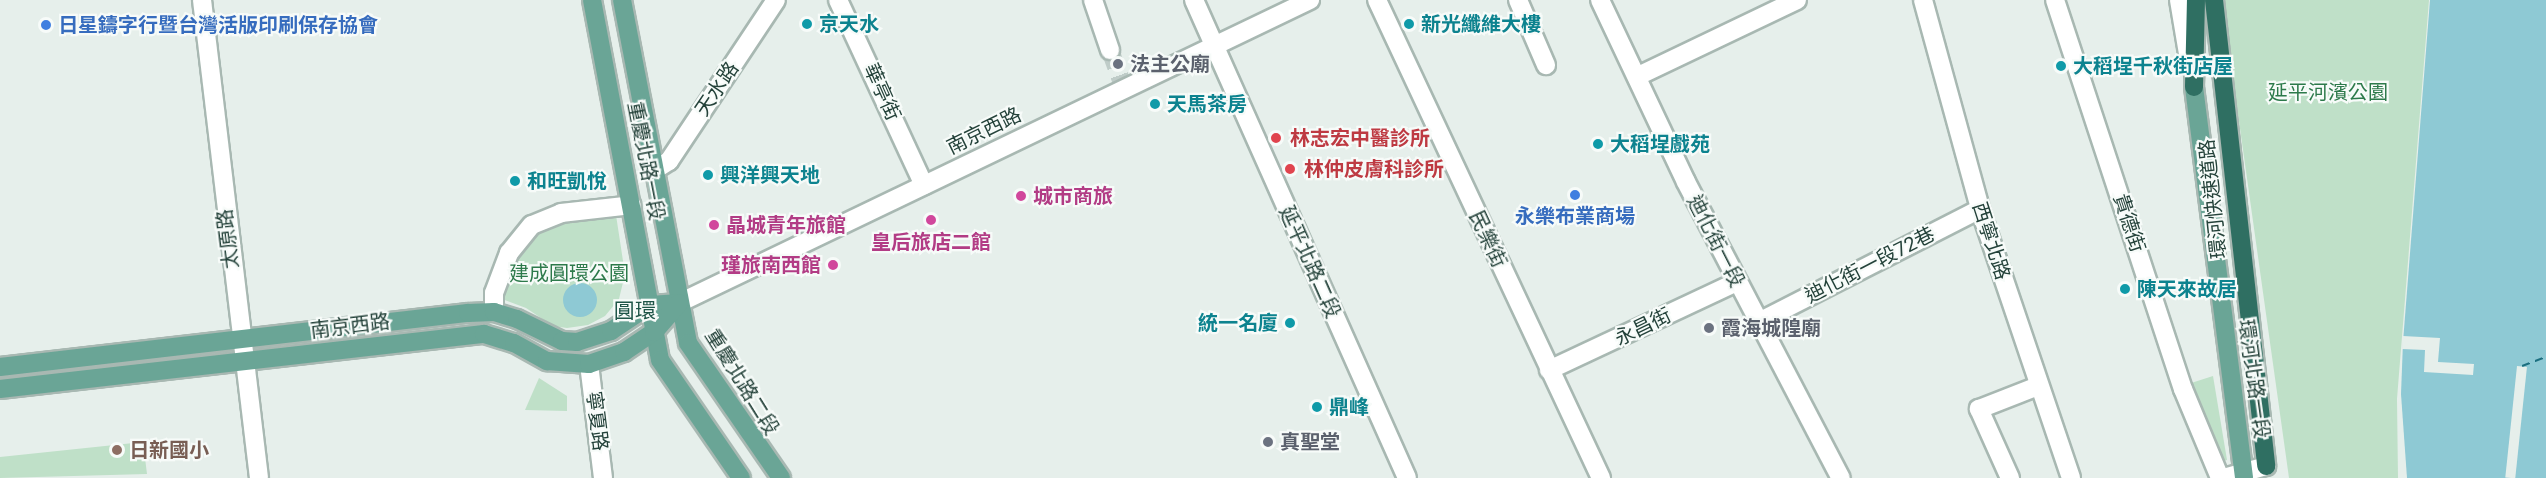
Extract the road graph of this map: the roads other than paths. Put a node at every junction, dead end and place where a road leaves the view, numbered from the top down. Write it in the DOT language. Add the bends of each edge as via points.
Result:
graph roads {
  1 [pos="202,0"];
  2 [pos="592,0"];
  3 [pos="622,0"];
  4 [pos="776,0"];
  5 [pos="838,0"];
  6 [pos="1093,0"];
  7 [pos="1194,0"];
  8 [pos="1310,0"];
  9 [pos="1377,0"];
  10 [pos="1518,0"];
  11 [pos="1600,0"];
  12 [pos="1797,0"];
  13 [pos="1923,0"];
  14 [pos="2055,0"];
  15 [pos="2179,0"];
  16 [pos="2196,0"];
  17 [pos="2214,0"];
  18 [pos="1214,45"];
  19 [pos="1110,50"];
  20 [pos="1546,65"];
  21 [pos="1638,76"];
  22 [pos="2194,87"];
  23 [pos="653,171"];
  24 [pos="924,185"];
  25 [pos="632,205"];
  26 [pos="1980,209"];
  27 [pos="1737,282"];
  28 [pos="679,303"];
  29 [pos="650,306"];
  30 [pos="494,312"];
  31 [pos="1759,322"];
  32 [pos="654,332"];
  33 [pos="241,341"];
  34 [pos="242,362"];
  35 [pos="589,364"];
  36 [pos="0,367"];
  37 [pos="1549,370"];
  38 [pos="2038,386"];
  39 [pos="0,389"];
  40 [pos="2267,472"];
  41 [pos="2244,475"];
  42 [pos="259,478"];
  43 [pos="603,478"];
  44 [pos="741,478"];
  45 [pos="781,478"];
  46 [pos="1407,478"];
  47 [pos="1600,478"];
  48 [pos="1841,478"];
  49 [pos="2010,478"];
  50 [pos="2071,478"];
  51 [pos="2222,478"];
  1 -- 33 [label="street, 太原路"];
  2 -- 25 [label="main road, 重慶北路一段"];
  3 -- 23 [label="main road, 重慶北路一段"];
  4 -- 23 [label="street, 天水路" via="669,161"];
  5 -- 24 [label="street, 華亭街"];
  6 -- 19 [label="street"];
  7 -- 18 [label="street, 延平北路二段"];
  8 -- 18 [label="street, 南京西路"];
  9 -- 37 [label="street, 民樂街"];
  10 -- 20 [label="street"];
  11 -- 21 [label="street, 迪化街一段"];
  12 -- 21 [label="street"];
  13 -- 26 [label="street, 西寧北路"];
  14 -- 51 [label="street, 貴德街" via="2183,389"];
  15 -- 22 [label="street, 環河北路一段"];
  16 -- 22 [label="highway"];
  17 -- 40 [label="highway, 環河快速道路"];
  18 -- 24 [label="street, 南京西路" via="1122,84"];
  18 -- 46 [label="street, 延平北路二段"];
  21 -- 27 [label="street, 迪化街一段"];
  22 -- 41 [label="main road, 環河北路一段"];
  23 -- 28 [label="main road, 重慶北路一段"];
  24 -- 28 [label="street, 南京西路"];
  25 -- 29 [label="main road, 重慶北路一段"];
  25 -- 30 [label="street" via="561,213 532,225 504,264"];
  26 -- 31 [label="street, 迪化街一段72巷"];
  26 -- 38 [label="street, 西寧北路"];
  27 -- 31 [label="street, 迪化街一段"];
  27 -- 37 [label="street, 永昌街"];
  28 -- 29 [label="main road, 南京西路"];
  28 -- 32 [label="main road, 南京西路"];
  28 -- 45 [label="main road, 重慶北路二段" via="688,343"];
  29 -- 30 [label="main road, 南京西路" via="611,331 577,342 562,341"];
  29 -- 32 [label="main road, 重慶北路一段"];
  30 -- 33 [label="main road, 南京西路"];
  31 -- 48 [label="street, 迪化街一段"];
  32 -- 35 [label="main road, 南京西路" via="624,352"];
  32 -- 44 [label="main road" via="660,360"];
  33 -- 34 [label="street, 太原路"];
  33 -- 36 [label="main road, 南京西路"];
  34 -- 35 [label="main road, 南京西路" via="484,334 506,339 548,361"];
  34 -- 39 [label="main road, 南京西路"];
  34 -- 42 [label="street, 太原路"];
  35 -- 43 [label="street, 寧夏路"];
  37 -- 47 [label="street, 民樂街"];
  38 -- 49 [label="street" via="1979,409"];
  38 -- 50 [label="street, 西寧北路"];
  40 -- 41 [label="street"];
  41 -- 51 [label="street"];
}
